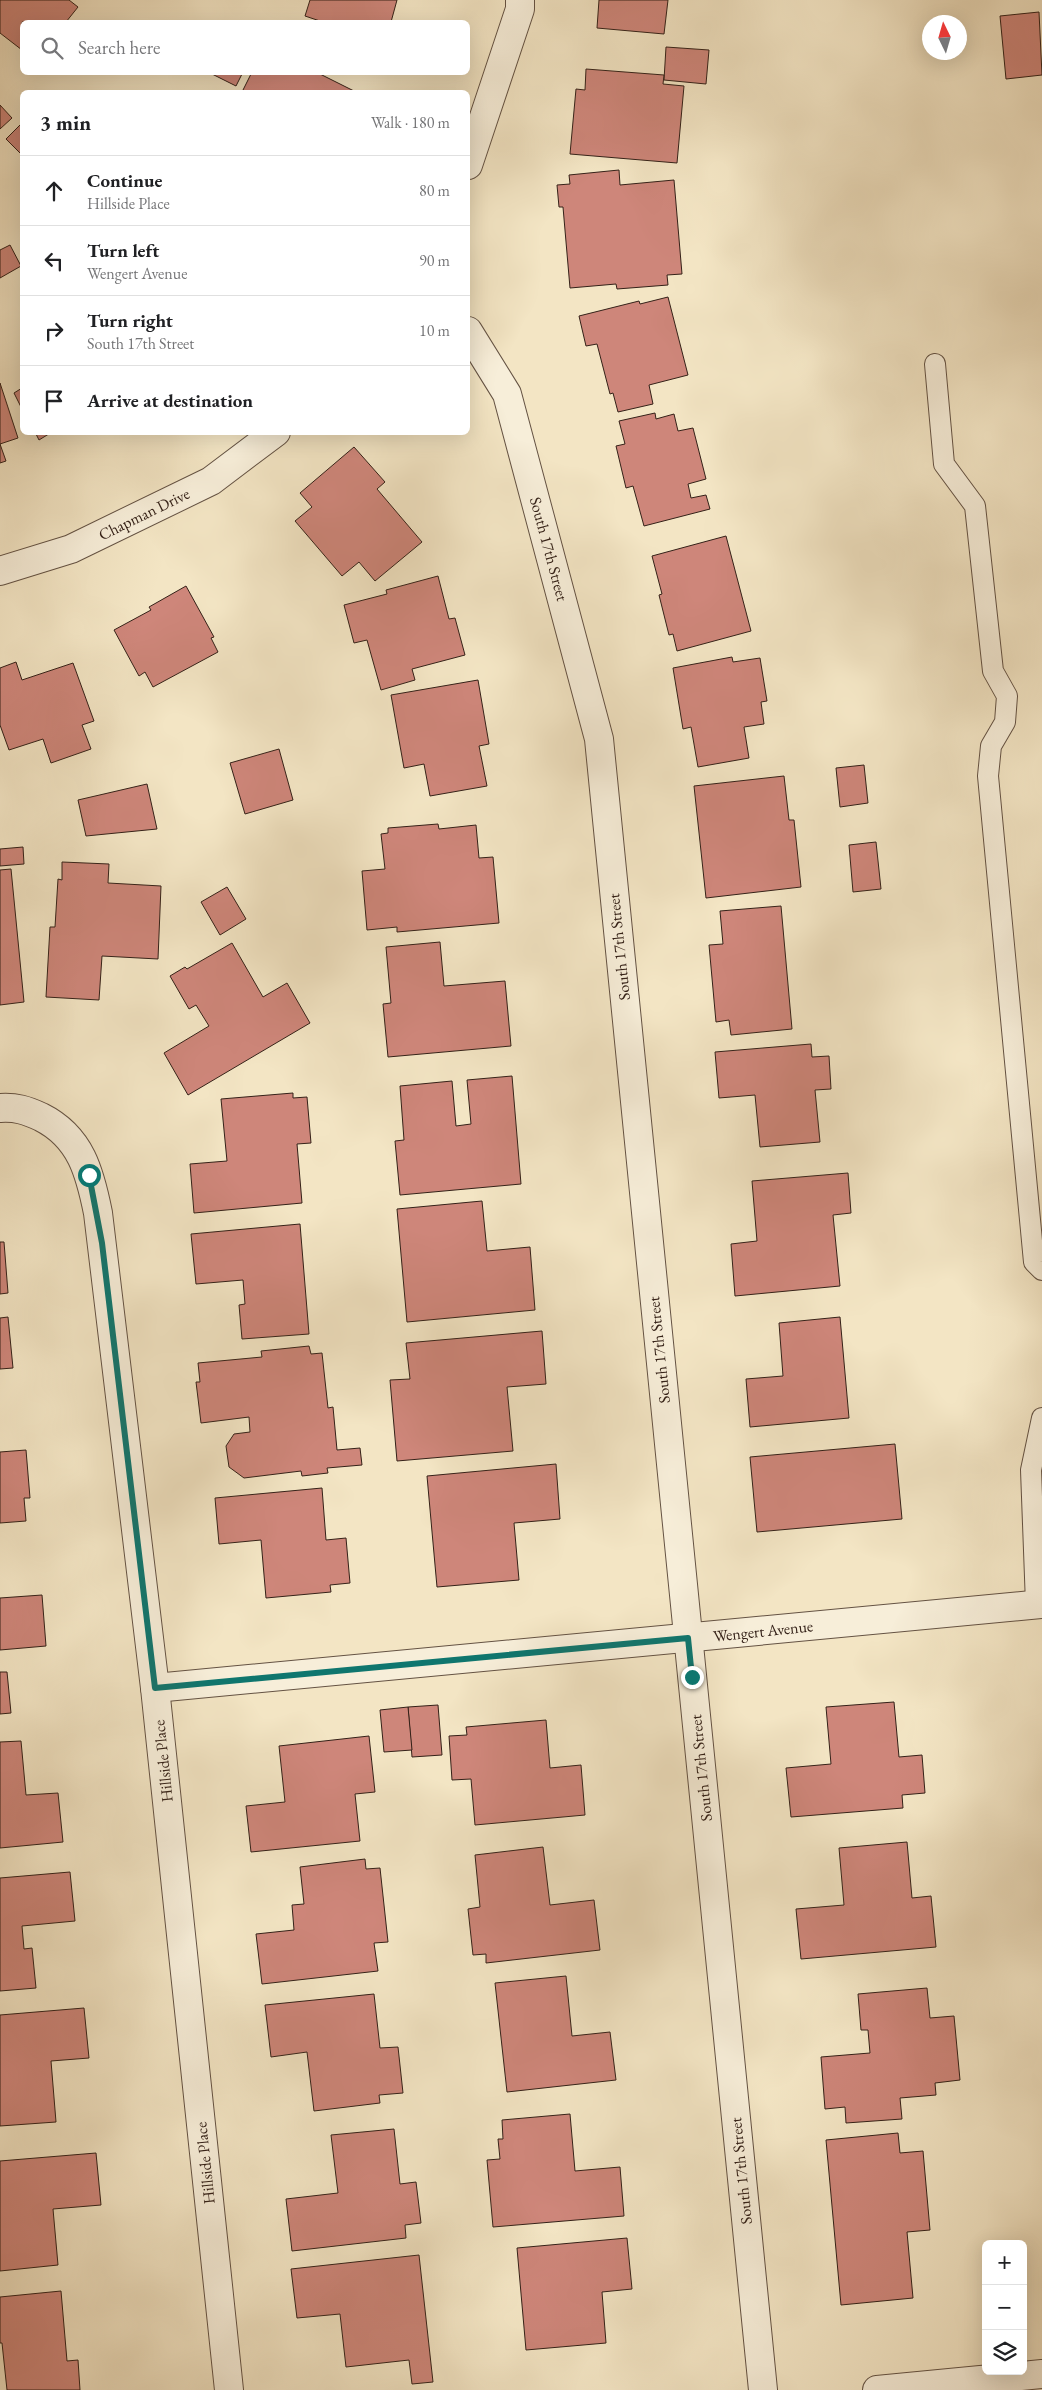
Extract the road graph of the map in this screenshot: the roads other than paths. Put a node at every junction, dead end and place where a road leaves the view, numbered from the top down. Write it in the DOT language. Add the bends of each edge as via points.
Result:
graph roads {
  1 [pos="520,0"];
  2 [pos="470,159"];
  3 [pos="470,334"];
  4 [pos="935,364"];
  5 [pos="272,435"];
  6 [pos="0,571"];
  7 [pos="0,1108"];
  8 [pos="1042,1270"];
  9 [pos="1042,1418"];
  10 [pos="1039,1604"];
  11 [pos="688,1638"];
  12 [pos="155,1688"];
  13 [pos="1042,2374"];
  14 [pos="229,2390"];
  15 [pos="763,2390"];
  16 [pos="877,2390"];
  1 -- 2 [label="street" via="520,10"];
  3 -- 11 [label="street, South 17th Street" via="507,394 599,740"];
  4 -- 8 [label="lane" via="944,464 975,506 993,671 1007,696 1005,722 992,746 988,776 1034,1262"];
  5 -- 6 [label="street, Chapman Drive" via="211,481 71,549"];
  7 -- 12 [label="street, Hillside Place" via="24,1109 70,1137 89,1175 98,1214"];
  9 -- 10 [label="lane" via="1031,1470"];
  10 -- 11 [label="street, Wengert Avenue"];
  11 -- 12 [label="street, Wengert Avenue"];
  11 -- 15 [label="street, South 17th Street"];
  12 -- 14 [label="street, Hillside Place"];
  13 -- 16 [label="street"];
}
